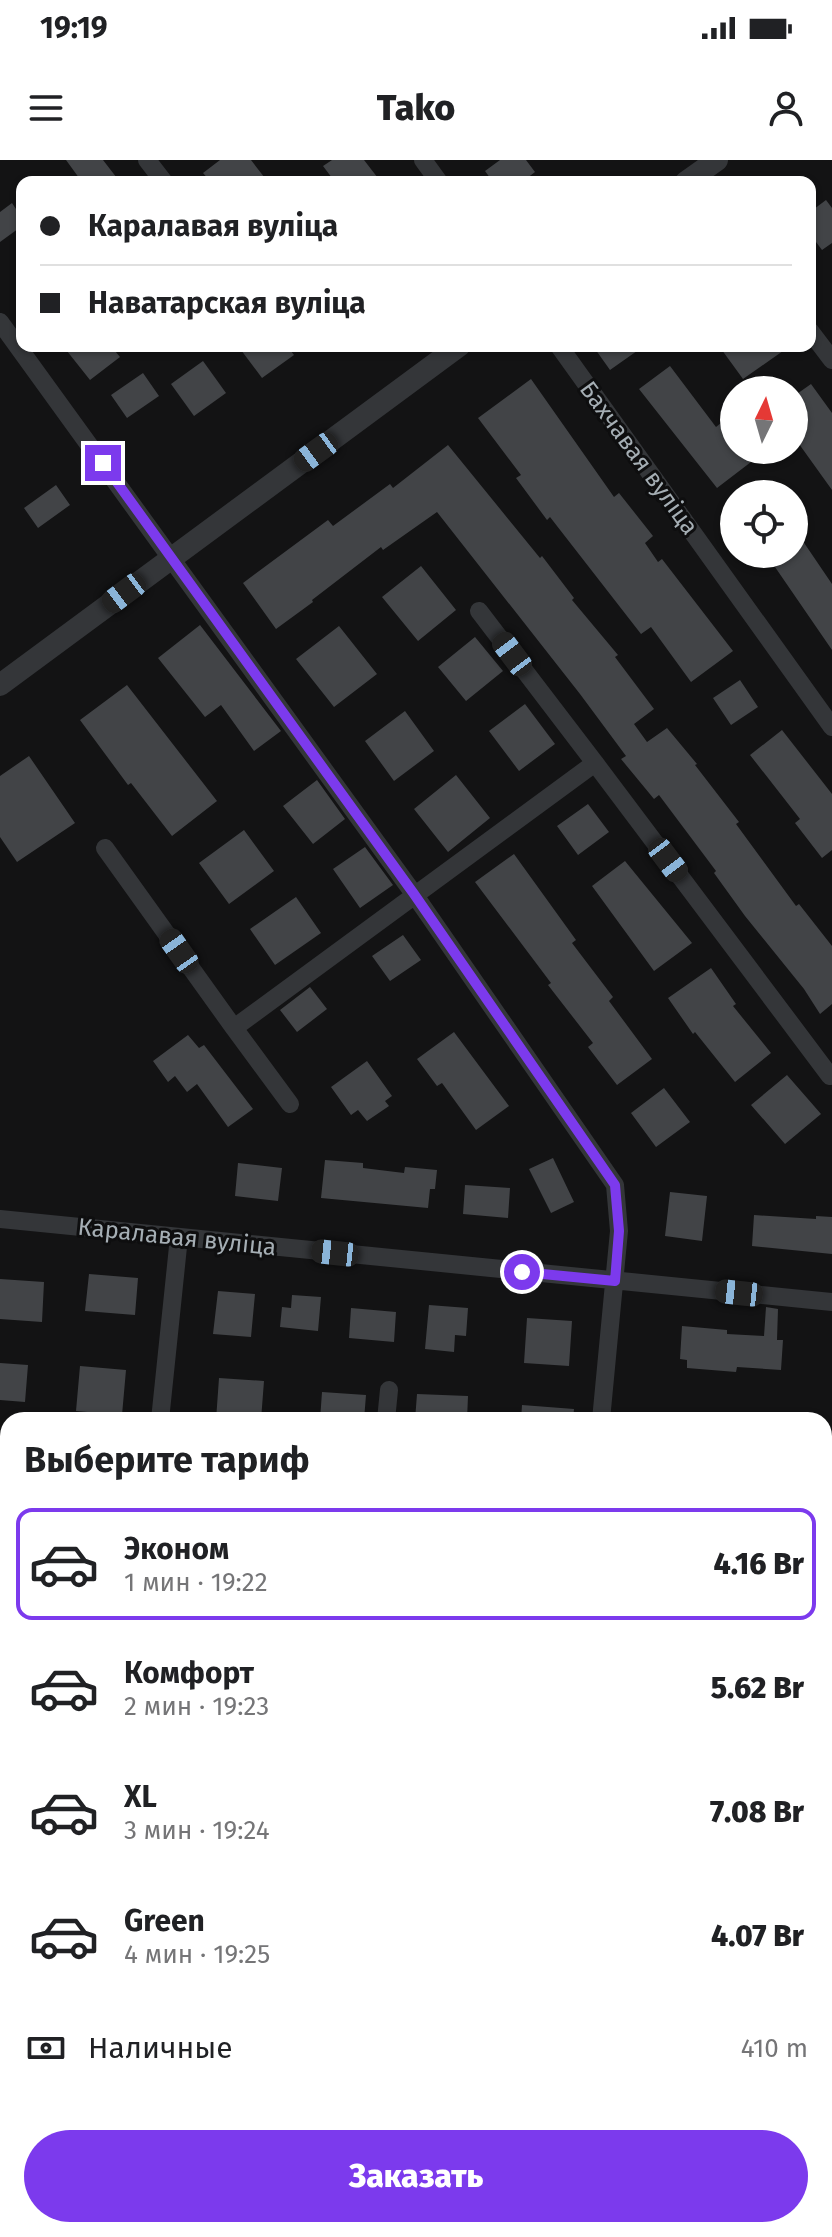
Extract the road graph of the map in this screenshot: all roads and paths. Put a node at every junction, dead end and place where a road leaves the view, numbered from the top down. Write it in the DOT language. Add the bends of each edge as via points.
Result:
graph roads {
  1 [pos="147,160"];
  2 [pos="717,160"];
  3 [pos="159,176"];
  4 [pos="694,176"];
  5 [pos="0,322"];
  6 [pos="816,339"];
  7 [pos="16,344"];
  8 [pos="22,352"];
  9 [pos="451,352"];
  10 [pos="563,352"];
  11 [pos="832,360"];
  12 [pos="172,557"];
  13 [pos="479,611"];
  14 [pos="0,685"];
  15 [pos="832,727"];
  16 [pos="595,763"];
  17 [pos="105,848"];
  18 [pos="414,894"];
  19 [pos="234,1028"];
  20 [pos="830,1076"];
  21 [pos="290,1104"];
  22 [pos="0,1219"];
  23 [pos="179,1237"];
  24 [pos="615,1281"];
  25 [pos="832,1302"];
  26 [pos="389,1390"];
  27 [pos="161,1412"];
  28 [pos="387,1412"];
  29 [pos="602,1412"];
  1 -- 3 [label="street"];
  2 -- 4 [label="street"];
  5 -- 7 [label="street"];
  6 -- 11 [label="street"];
  8 -- 12 [label="street"];
  9 -- 12 [label="street"];
  10 -- 15 [label="street, Бахчавая вуліца"];
  12 -- 14 [label="street"];
  12 -- 18 [label="street"];
  13 -- 16 [label="street"];
  16 -- 18 [label="street"];
  16 -- 20 [label="street"];
  17 -- 19 [label="street"];
  18 -- 19 [label="street"];
  18 -- 24 [label="street" via="615,1185"];
  19 -- 21 [label="street"];
  22 -- 23 [label="street, Каралавая вуліца"];
  23 -- 24 [label="street, Каралавая вуліца"];
  23 -- 27 [label="street"];
  24 -- 25 [label="street, Каралавая вуліца"];
  24 -- 29 [label="street"];
  26 -- 28 [label="street"];
}
